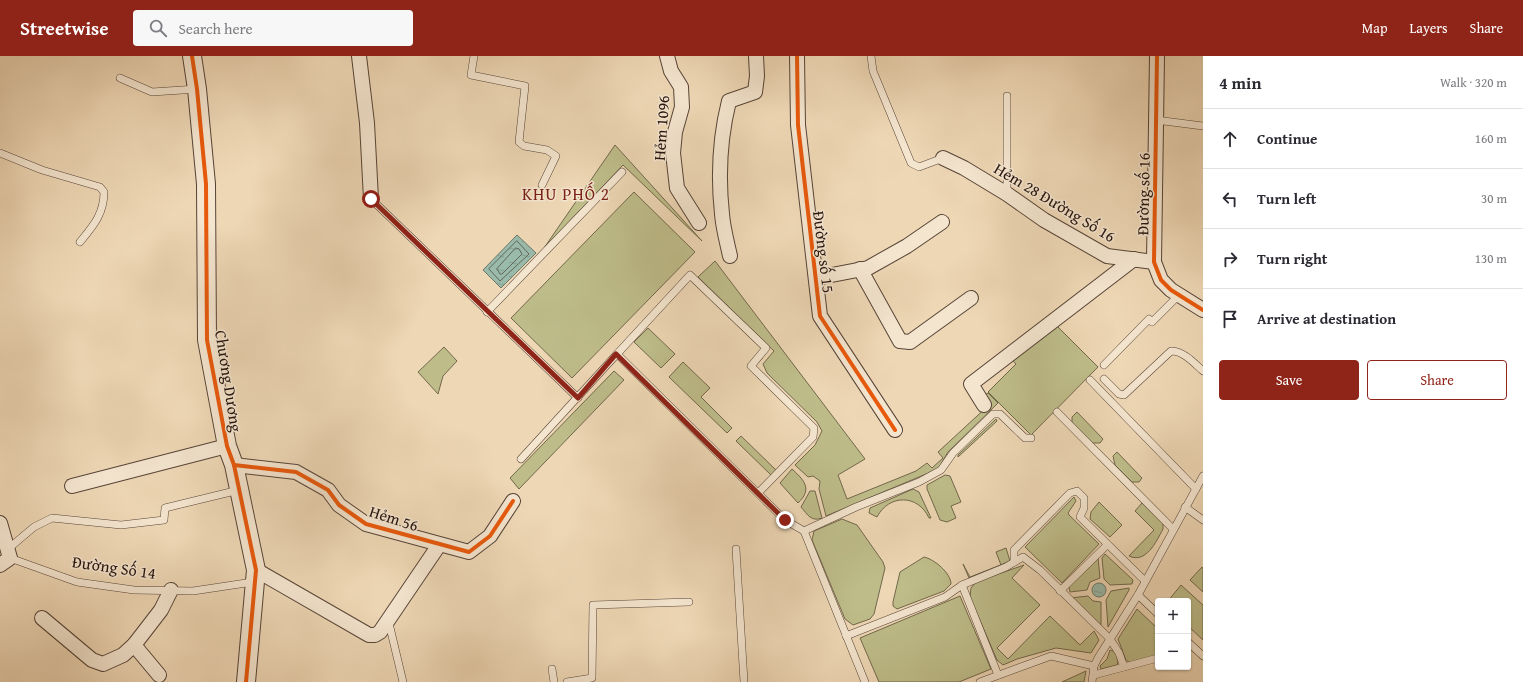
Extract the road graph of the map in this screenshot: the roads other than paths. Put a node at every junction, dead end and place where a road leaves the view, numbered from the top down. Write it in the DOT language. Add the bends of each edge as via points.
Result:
graph roads {
  1 [pos="192,56"];
  2 [pos="359,56"];
  3 [pos="474,56"];
  4 [pos="667,56"];
  5 [pos="756,56"];
  6 [pos="797,56"];
  7 [pos="871,56"];
  8 [pos="1158,56"];
  9 [pos="120,78"];
  10 [pos="197,89"];
  11 [pos="1007,96"];
  12 [pos="1156,120"];
  13 [pos="1203,126"];
  14 [pos="0,153"];
  15 [pos="943,158"];
  16 [pos="622,172"];
  17 [pos="542,185"];
  18 [pos="1007,194"];
  19 [pos="371,199"];
  20 [pos="942,222"];
  21 [pos="699,223"];
  22 [pos="80,242"];
  23 [pos="730,256"];
  24 [pos="1134,259"];
  25 [pos="1154,262"];
  26 [pos="860,270"];
  27 [pos="816,278"];
  28 [pos="1179,296"];
  29 [pos="971,298"];
  30 [pos="1203,310"];
  31 [pos="487,312"];
  32 [pos="616,354"];
  33 [pos="1104,365"];
  34 [pos="1203,371"];
  35 [pos="1104,379"];
  36 [pos="1090,380"];
  37 [pos="578,398"];
  38 [pos="984,405"];
  39 [pos="1057,412"];
  40 [pos="895,430"];
  41 [pos="1030,438"];
  42 [pos="227,446"];
  43 [pos="521,459"];
  44 [pos="234,465"];
  45 [pos="1203,476"];
  46 [pos="72,486"];
  47 [pos="1196,489"];
  48 [pos="239,490"];
  49 [pos="758,492"];
  50 [pos="513,501"];
  51 [pos="1185,507"];
  52 [pos="1203,520"];
  53 [pos="0,523"];
  54 [pos="1174,529"];
  55 [pos="804,531"];
  56 [pos="439,545"];
  57 [pos="1107,545"];
  58 [pos="736,549"];
  59 [pos="6,557"];
  60 [pos="1014,562"];
  61 [pos="254,576"];
  62 [pos="1145,581"];
  63 [pos="962,585"];
  64 [pos="171,590"];
  65 [pos="1060,591"];
  66 [pos="1138,595"];
  67 [pos="689,602"];
  68 [pos="1155,611"];
  69 [pos="42,618"];
  70 [pos="388,619"];
  71 [pos="846,636"];
  72 [pos="1110,639"];
  73 [pos="134,644"];
  74 [pos="1191,647"];
  75 [pos="1203,656"];
  76 [pos="1155,659"];
  77 [pos="1094,666"];
  78 [pos="1124,667"];
  79 [pos="552,669"];
  80 [pos="159,675"];
  81 [pos="998,675"];
  82 [pos="1093,678"];
  83 [pos="246,682"];
  84 [pos="403,682"];
  85 [pos="554,682"];
  86 [pos="567,682"];
  87 [pos="744,682"];
  88 [pos="865,682"];
  89 [pos="980,682"];
  1 -- 10 [label="street, Chương Dương"];
  2 -- 19 [label="street" via="367,123"];
  3 -- 17 [label="lane" via="471,75 525,86 519,142 524,146 547,150 556,156"];
  4 -- 21 [label="street, Hẻm 1096" via="671,71 681,87 682,107 672,153 677,188"];
  5 -- 23 [label="street" via="755,92 728,101 724,119 720,187 722,215"];
  6 -- 27 [label="street, Đường số 15" via="798,125"];
  7 -- 15 [label="lane" via="873,71 911,163 919,167"];
  8 -- 12 [label="street, Đường số 16"];
  9 -- 10 [label="lane" via="152,92"];
  10 -- 42 [label="street, Chương Dương" via="206,184 207,340"];
  11 -- 18 [label="lane"];
  12 -- 13 [label="lane"];
  12 -- 25 [label="street, Đường số 16"];
  14 -- 22 [label="lane" via="42,170 100,187 104,192 104,206"];
  15 -- 18 [label="street, Hẻm 28 Đường Số 16"];
  16 -- 31 [label="lane"];
  18 -- 24 [label="street, Hẻm 28 Đường Số 16" via="1044,220 1107,256"];
  19 -- 31 [label="lane"];
  20 -- 26 [label="street" via="907,246"];
  24 -- 25 [label="street, Hẻm 28 Đường Số 16"];
  24 -- 38 [label="street" via="971,384"];
  25 -- 28 [label="street, Đường số 16" via="1161,280"];
  26 -- 27 [label="street"];
  26 -- 29 [label="street" via="900,340 910,342"];
  27 -- 40 [label="street, Đường số 15" via="820,316"];
  28 -- 30 [label="street, Đường số 16"];
  28 -- 33 [label="lane" via="1152,322 1149,319"];
  31 -- 37 [label="lane"];
  32 -- 37 [label="lane"];
  32 -- 49 [label="lane"];
  32 -- 49 [label="lane" via="690,275 766,348 751,366 814,428 813,437"];
  34 -- 35 [label="lane" via="1186,356 1171,351 1124,395 1119,394"];
  36 -- 47 [label="lane"];
  37 -- 43 [label="lane"];
  39 -- 54 [label="lane"];
  41 -- 55 [label="lane" via="1025,438 1000,414 993,414 953,453 941,470 919,482"];
  42 -- 44 [label="street, Chương Dương"];
  42 -- 46 [label="street"];
  44 -- 48 [label="street, Chương Dương"];
  44 -- 56 [label="street, Hẻm 56" via="296,472 328,490 339,505 366,524"];
  45 -- 47 [label="lane"];
  47 -- 51 [label="lane"];
  48 -- 59 [label="lane" via="165,508 164,520 121,525 52,518 34,527"];
  48 -- 61 [label="street, Chương Dương"];
  49 -- 55 [label="lane" via="785,520"];
  50 -- 56 [label="street, Hẻm 56" via="490,536 469,552"];
  51 -- 52 [label="lane"];
  51 -- 54 [label="lane"];
  53 -- 59 [label="street"];
  54 -- 62 [label="lane"];
  55 -- 71 [label="lane"];
  56 -- 70 [label="street"];
  57 -- 60 [label="lane" via="1080,517 1084,508 1084,498 1077,491 1070,493 1014,550"];
  57 -- 62 [label="lane"];
  57 -- 65 [label="lane"];
  58 -- 87 [label="lane"];
  59 -- 64 [label="lane, Đường Số 14" via="77,582 134,590"];
  60 -- 63 [label="lane"];
  60 -- 65 [label="lane" via="1023,557"];
  61 -- 64 [label="lane, Đường Số 14" via="194,591"];
  61 -- 70 [label="street" via="369,635 380,632"];
  61 -- 83 [label="street, Chương Dương"];
  62 -- 66 [label="lane"];
  63 -- 71 [label="lane" via="945,597"];
  63 -- 81 [label="lane"];
  64 -- 73 [label="street" via="161,610"];
  65 -- 72 [label="lane"];
  66 -- 68 [label="lane"];
  66 -- 72 [label="lane"];
  67 -- 86 [label="lane" via="593,605 592,678"];
  69 -- 73 [label="street" via="92,660 103,664 123,655"];
  70 -- 84 [label="lane"];
  71 -- 88 [label="lane"];
  72 -- 77 [label="lane"];
  72 -- 78 [label="lane" via="1119,652"];
  73 -- 80 [label="street"];
  74 -- 75 [label="lane"];
  76 -- 78 [label="lane"];
  77 -- 81 [label="lane" via="1052,656"];
  77 -- 82 [label="lane"];
  78 -- 82 [label="lane"];
  79 -- 85 [label="lane"];
  81 -- 89 [label="lane"];
}
